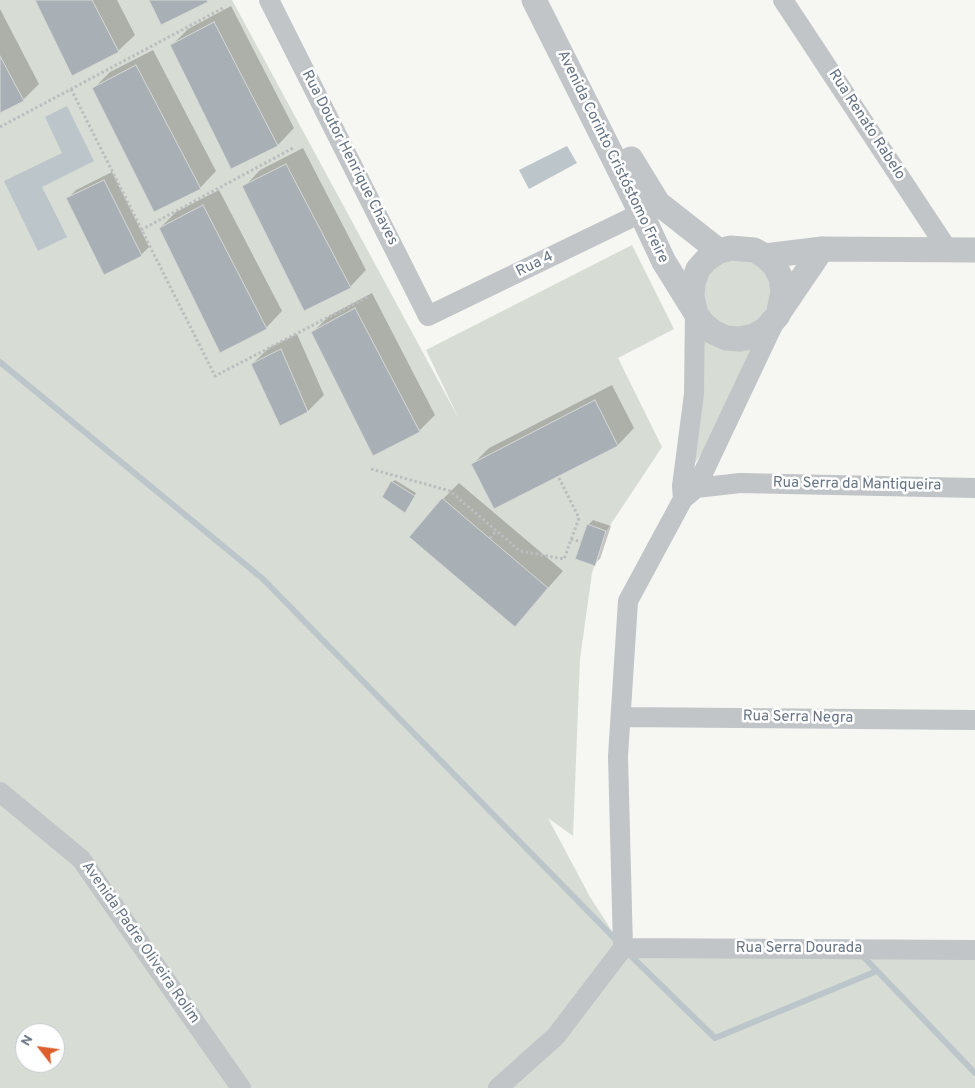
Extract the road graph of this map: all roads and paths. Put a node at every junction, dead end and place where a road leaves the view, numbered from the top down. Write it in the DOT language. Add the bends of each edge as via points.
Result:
graph roads {
  1 [pos="269,0"];
  2 [pos="783,0"];
  3 [pos="226,7"];
  4 [pos="547,8"];
  5 [pos="71,89"];
  6 [pos="0,127"];
  7 [pos="295,147"];
  8 [pos="641,213"];
  9 [pos="142,230"];
  10 [pos="822,249"];
  11 [pos="948,250"];
  12 [pos="975,250"];
  13 [pos="719,251"];
  14 [pos="765,256"];
  15 [pos="369,296"];
  16 [pos="695,310"];
  17 [pos="428,316"];
  18 [pos="777,317"];
  19 [pos="371,469"];
  20 [pos="558,476"];
  21 [pos="690,483"];
  22 [pos="975,488"];
  23 [pos="496,531"];
  24 [pos="490,538"];
  25 [pos="571,539"];
  26 [pos="581,542"];
  27 [pos="621,717"];
  28 [pos="975,720"];
  29 [pos="0,792"];
  30 [pos="623,948"];
  31 [pos="975,950"];
  32 [pos="241,1088"];
  33 [pos="498,1088"];
  1 -- 17 [label="street, Rua Doutor Henrique Chaves"];
  2 -- 11 [label="street, Rua Renato Rabelo"];
  3 -- 5 [label="path"];
  4 -- 8 [label="street, Avenida Corinto Cristóstomo Freire"];
  4 -- 13 [label="street, Avenida Corinto Cristóstomo Freire" via="658,203"];
  5 -- 6 [label="path"];
  5 -- 9 [label="path"];
  7 -- 9 [label="path"];
  8 -- 16 [label="street, Avenida Corinto Cristóstomo Freire" via="664,262"];
  8 -- 17 [label="street, Rua 4"];
  9 -- 15 [label="path" via="215,376"];
  10 -- 11 [label="street"];
  10 -- 14 [label="street"];
  10 -- 18 [label="street, Avenida Corinto Cristóstomo Freire"];
  11 -- 12 [label="street"];
  13 -- 14 [label="street" via="743,247"];
  13 -- 16 [label="street" via="698,269 693,283"];
  14 -- 18 [label="street" via="781,278 783,292"];
  16 -- 18 [label="street, Avenida Corinto Cristóstomo Freire" via="702,323 726,338 754,336"];
  16 -- 21 [label="street"];
  18 -- 21 [label="street"];
  19 -- 23 [label="path" via="450,491"];
  20 -- 25 [label="path" via="579,518"];
  21 -- 22 [label="street, Rua Serra da Mantiqueira"];
  21 -- 27 [label="street" via="628,601"];
  23 -- 24 [label="path"];
  23 -- 25 [label="path" via="520,551 564,559"];
  25 -- 26 [label="path"];
  27 -- 28 [label="street, Rua Serra Negra"];
  27 -- 30 [label="street" via="618,756"];
  29 -- 32 [label="street, Avenida Padre Oliveira Rolim" via="81,860"];
  30 -- 31 [label="street, Rua Serra Dourada"];
  30 -- 33 [label="street" via="556,1036"];
}
